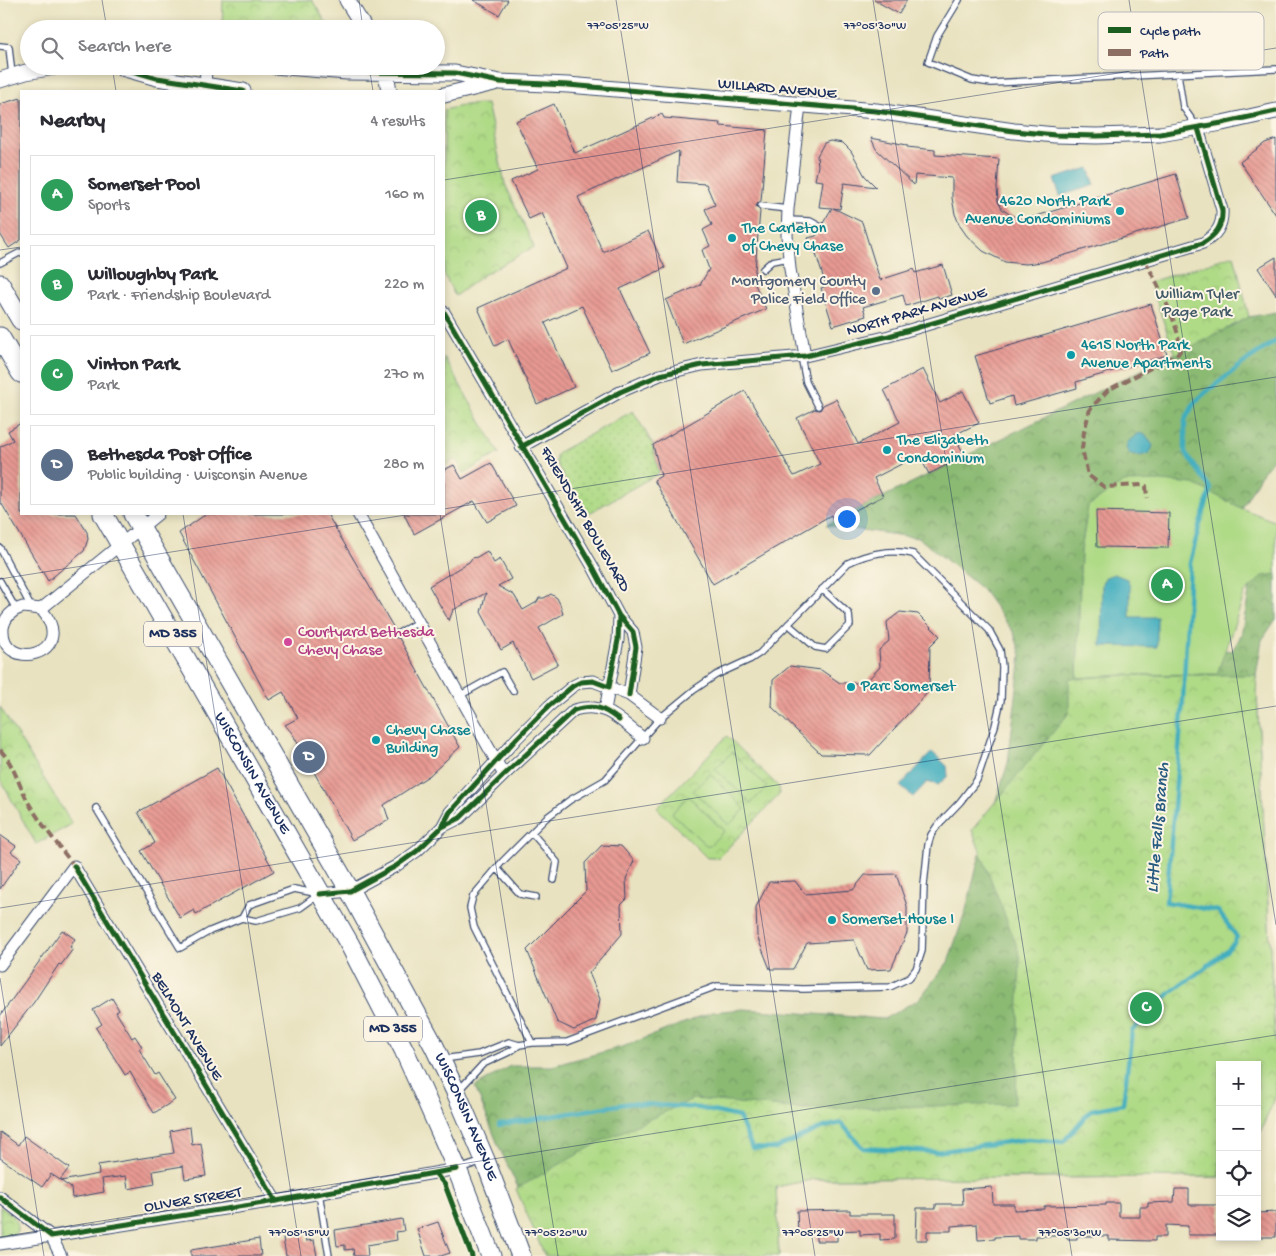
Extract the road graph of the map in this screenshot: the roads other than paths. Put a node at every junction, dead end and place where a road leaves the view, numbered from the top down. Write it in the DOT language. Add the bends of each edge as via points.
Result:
graph roads {
  1 [pos="347,0"];
  2 [pos="959,0"];
  3 [pos="359,20"];
  4 [pos="0,46"];
  5 [pos="1243,70"];
  6 [pos="445,73"];
  7 [pos="1178,74"];
  8 [pos="20,75"];
  9 [pos="147,75"];
  10 [pos="206,75"];
  11 [pos="387,75"];
  12 [pos="6,78"];
  13 [pos="500,82"];
  14 [pos="205,89"];
  15 [pos="224,90"];
  16 [pos="389,90"];
  17 [pos="445,95"];
  18 [pos="800,105"];
  19 [pos="1276,111"];
  20 [pos="1198,128"];
  21 [pos="760,206"];
  22 [pos="788,208"];
  23 [pos="787,220"];
  24 [pos="821,227"];
  25 [pos="20,253"];
  26 [pos="789,258"];
  27 [pos="0,263"];
  28 [pos="763,269"];
  29 [pos="0,284"];
  30 [pos="445,314"];
  31 [pos="20,318"];
  32 [pos="0,337"];
  33 [pos="803,356"];
  34 [pos="20,371"];
  35 [pos="818,406"];
  36 [pos="521,447"];
  37 [pos="104,515"];
  38 [pos="154,515"];
  39 [pos="359,515"];
  40 [pos="137,520"];
  41 [pos="120,544"];
  42 [pos="0,548"];
  43 [pos="0,581"];
  44 [pos="822,588"];
  45 [pos="36,608"];
  46 [pos="16,609"];
  47 [pos="619,616"];
  48 [pos="418,622"];
  49 [pos="788,624"];
  50 [pos="397,634"];
  51 [pos="609,687"];
  52 [pos="513,691"];
  53 [pos="629,695"];
  54 [pos="459,696"];
  55 [pos="605,710"];
  56 [pos="660,718"];
  57 [pos="643,738"];
  58 [pos="496,762"];
  59 [pos="504,775"];
  60 [pos="96,808"];
  61 [pos="442,827"];
  62 [pos="532,833"];
  63 [pos="497,868"];
  64 [pos="554,880"];
  65 [pos="350,891"];
  66 [pos="320,894"];
  67 [pos="536,897"];
  68 [pos="242,918"];
  69 [pos="0,966"];
  70 [pos="532,1043"];
  71 [pos="519,1045"];
  72 [pos="440,1059"];
  73 [pos="456,1092"];
  74 [pos="485,1160"];
  75 [pos="457,1169"];
  76 [pos="319,1193"];
  77 [pos="0,1197"];
  78 [pos="276,1201"];
  79 [pos="51,1236"];
  80 [pos="0,1244"];
  81 [pos="61,1256"];
  82 [pos="329,1256"];
  83 [pos="491,1256"];
  84 [pos="521,1256"];
  1 -- 3 [label="street"];
  2 -- 7 [label="lane" via="937,36 928,62 972,80 991,83"];
  4 -- 12 [label="lane" via="9,47"];
  5 -- 7 [label="lane"];
  6 -- 13 [label="street, WILLARD AVENUE"];
  7 -- 20 [label="lane" via="1183,107"];
  8 -- 12 [label="street"];
  9 -- 14 [label="street"];
  10 -- 14 [label="street"];
  11 -- 16 [label="street"];
  13 -- 17 [label="street, WILLARD AVENUE"];
  13 -- 18 [label="street, WILLARD AVENUE"];
  14 -- 15 [label="street"];
  18 -- 20 [label="street, WILLARD AVENUE" via="908,114 1007,130 1055,134 1144,135"];
  18 -- 22 [label="street"];
  19 -- 20 [label="street, WILLARD AVENUE"];
  20 -- 33 [label="street, NORTH PARK AVENUE" via="1223,218 1218,232 1203,243 889,336"];
  21 -- 22 [label="lane"];
  22 -- 23 [label="street"];
  23 -- 24 [label="lane" via="810,221"];
  23 -- 26 [label="street"];
  25 -- 27 [label="lane"];
  26 -- 28 [label="lane" via="772,261"];
  26 -- 33 [label="street"];
  29 -- 31 [label="main road"];
  30 -- 36 [label="street, FRIENDSHIP BOULEVARD"];
  32 -- 34 [label="main road"];
  33 -- 35 [label="lane" via="806,382"];
  33 -- 36 [label="street, NORTH PARK AVENUE" via="702,365 660,375 620,392"];
  36 -- 47 [label="street, FRIENDSHIP BOULEVARD"];
  37 -- 41 [label="main road, WISCONSIN AVENUE / MD 355"];
  38 -- 40 [label="street"];
  39 -- 48 [label="street"];
  40 -- 41 [label="street"];
  40 -- 65 [label="main road, WISCONSIN AVENUE / MD 355"];
  41 -- 45 [label="street"];
  41 -- 66 [label="main road, WISCONSIN AVENUE / MD 355"];
  42 -- 45 [label="lane"];
  43 -- 46 [label="lane"];
  44 -- 49 [label="lane"];
  44 -- 49 [label="lane" via="849,614 850,625 826,649 815,647"];
  44 -- 70 [label="lane" via="856,559 887,552 913,554 989,630 1000,650 1001,700 977,780 937,826 928,845 922,950 916,969 909,978 890,987 803,989 717,986 567,1042"];
  45 -- 46 [label="street"];
  45 -- 46 [label="street" via="50,622 51,638 41,651 26,655 11,650 3,636 5,621"];
  47 -- 51 [label="street, FRIENDSHIP BOULEVARD"];
  47 -- 53 [label="street, FRIENDSHIP BOULEVARD" via="633,632 636,647"];
  48 -- 50 [label="lane"];
  48 -- 54 [label="street"];
  49 -- 56 [label="lane" via="760,653 716,675"];
  51 -- 53 [label="street"];
  51 -- 55 [label="street, FRIENDSHIP BOULEVARD"];
  51 -- 58 [label="street" via="588,681 573,686 536,719"];
  52 -- 54 [label="lane" via="502,672"];
  53 -- 56 [label="street"];
  54 -- 58 [label="street"];
  55 -- 57 [label="street"];
  55 -- 59 [label="street" via="586,706 574,710"];
  56 -- 57 [label="lane"];
  57 -- 62 [label="lane" via="605,780 570,800"];
  58 -- 59 [label="street"];
  58 -- 61 [label="street" via="450,812"];
  59 -- 61 [label="street" via="460,818"];
  60 -- 68 [label="lane" via="180,948"];
  61 -- 65 [label="street" via="396,866"];
  62 -- 63 [label="lane"];
  62 -- 64 [label="lane" via="557,862"];
  63 -- 67 [label="lane" via="520,894"];
  63 -- 70 [label="lane" via="473,896 470,917"];
  65 -- 66 [label="street"];
  65 -- 72 [label="main road, WISCONSIN AVENUE / MD 355"];
  66 -- 68 [label="lane" via="300,908 256,921"];
  66 -- 68 [label="lane" via="294,889 249,905"];
  66 -- 75 [label="main road, WISCONSIN AVENUE / MD 355" via="404,1050"];
  69 -- 78 [label="street, BELMONT AVENUE" via="74,866"];
  70 -- 71 [label="lane"];
  71 -- 72 [label="lane" via="509,1042 479,1054"];
  71 -- 73 [label="lane" via="483,1064"];
  72 -- 73 [label="main road, WISCONSIN AVENUE / MD 355"];
  73 -- 74 [label="main road, WISCONSIN AVENUE / MD 355"];
  74 -- 75 [label="lane, OLIVER STREET"];
  74 -- 84 [label="main road, WISCONSIN AVENUE / MD 355"];
  75 -- 76 [label="street, OLIVER STREET"];
  75 -- 83 [label="main road, WISCONSIN AVENUE / MD 355"];
  76 -- 78 [label="street, OLIVER STREET"];
  76 -- 82 [label="lane"];
  77 -- 79 [label="street"];
  78 -- 79 [label="street, OLIVER STREET"];
  79 -- 80 [label="street, OLIVER STREET"];
  79 -- 81 [label="street"];
}
